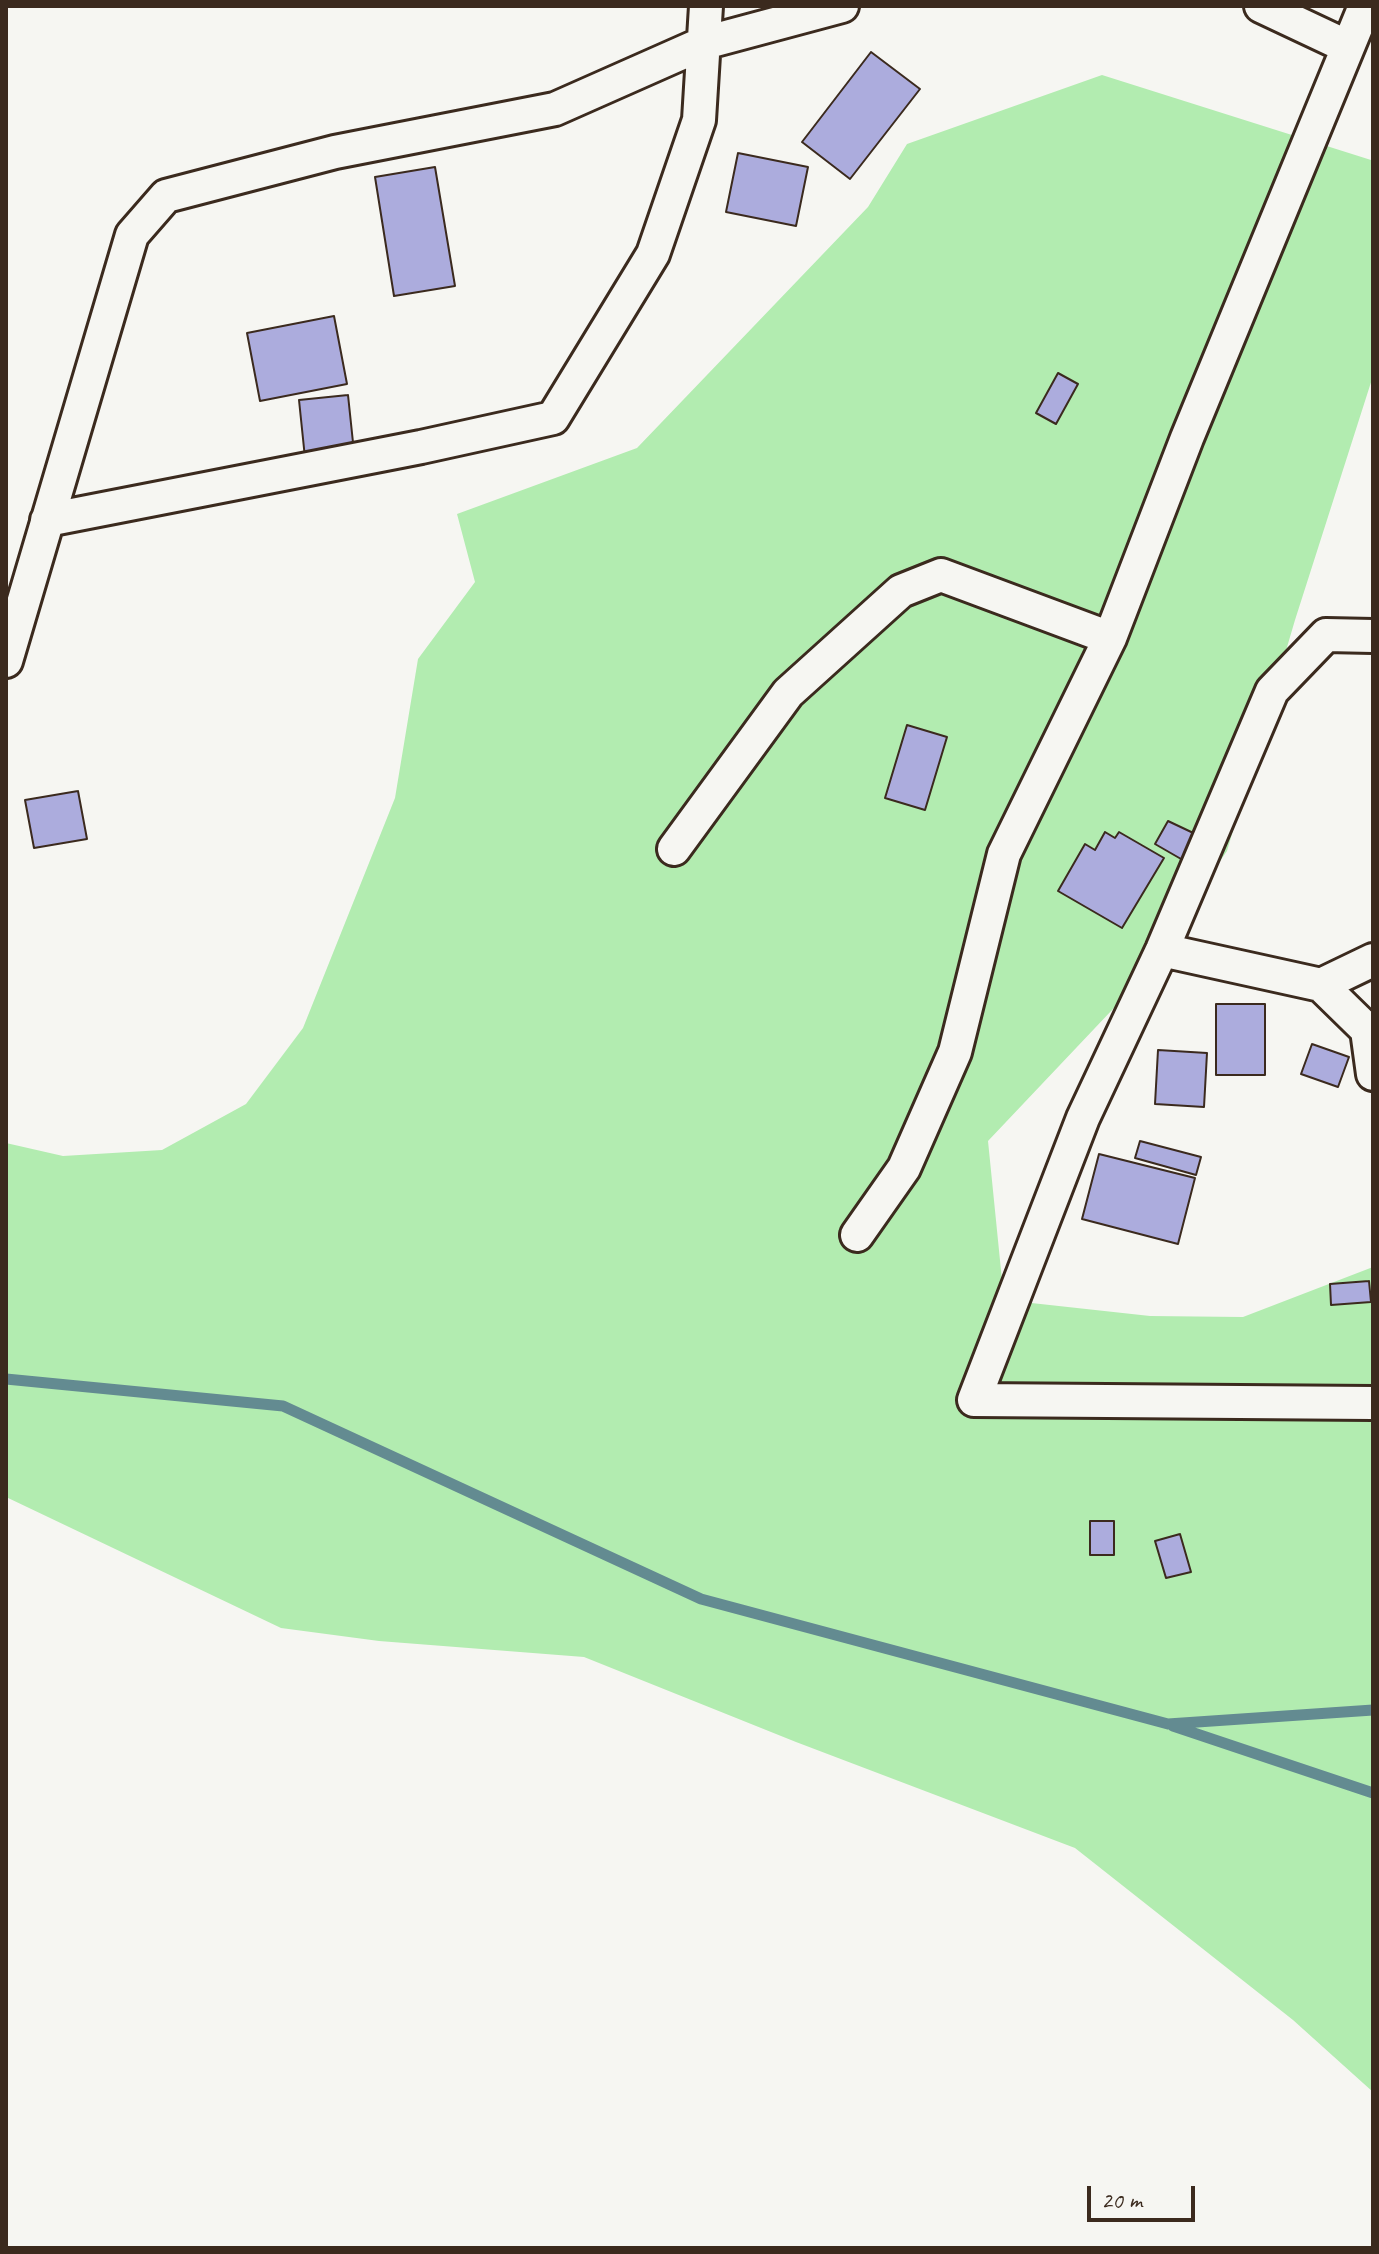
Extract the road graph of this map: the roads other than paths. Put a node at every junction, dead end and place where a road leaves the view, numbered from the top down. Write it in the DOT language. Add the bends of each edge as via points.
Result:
graph roads {
  1 [pos="706,6"];
  2 [pos="842,6"];
  3 [pos="1261,6"];
  4 [pos="1365,6"];
  5 [pos="704,43"];
  6 [pos="1348,47"];
  7 [pos="47,520"];
  8 [pos="1373,636"];
  9 [pos="1110,638"];
  10 [pos="6,661"];
  11 [pos="674,849"];
  12 [pos="1162,950"];
  13 [pos="1373,960"];
  14 [pos="1321,985"];
  15 [pos="1373,1074"];
  16 [pos="857,1235"];
  17 [pos="1373,1403"];
  1 -- 5 [label="street"];
  2 -- 5 [label="street"];
  3 -- 6 [label="street"];
  4 -- 6 [label="street"];
  5 -- 7 [label="street" via="555,109 335,152 166,196 132,235"];
  5 -- 7 [label="street" via="699,120 653,254 553,418"];
  6 -- 9 [label="street"];
  7 -- 10 [label="street"];
  8 -- 12 [label="street" via="1326,635 1272,691"];
  9 -- 11 [label="street" via="941,575 901,591 788,693"];
  9 -- 16 [label="street" via="1004,854 955,1052 904,1168"];
  12 -- 14 [label="street"];
  12 -- 17 [label="street" via="1083,1118 974,1400"];
  13 -- 14 [label="street"];
  14 -- 15 [label="street" via="1367,1030"];
}
